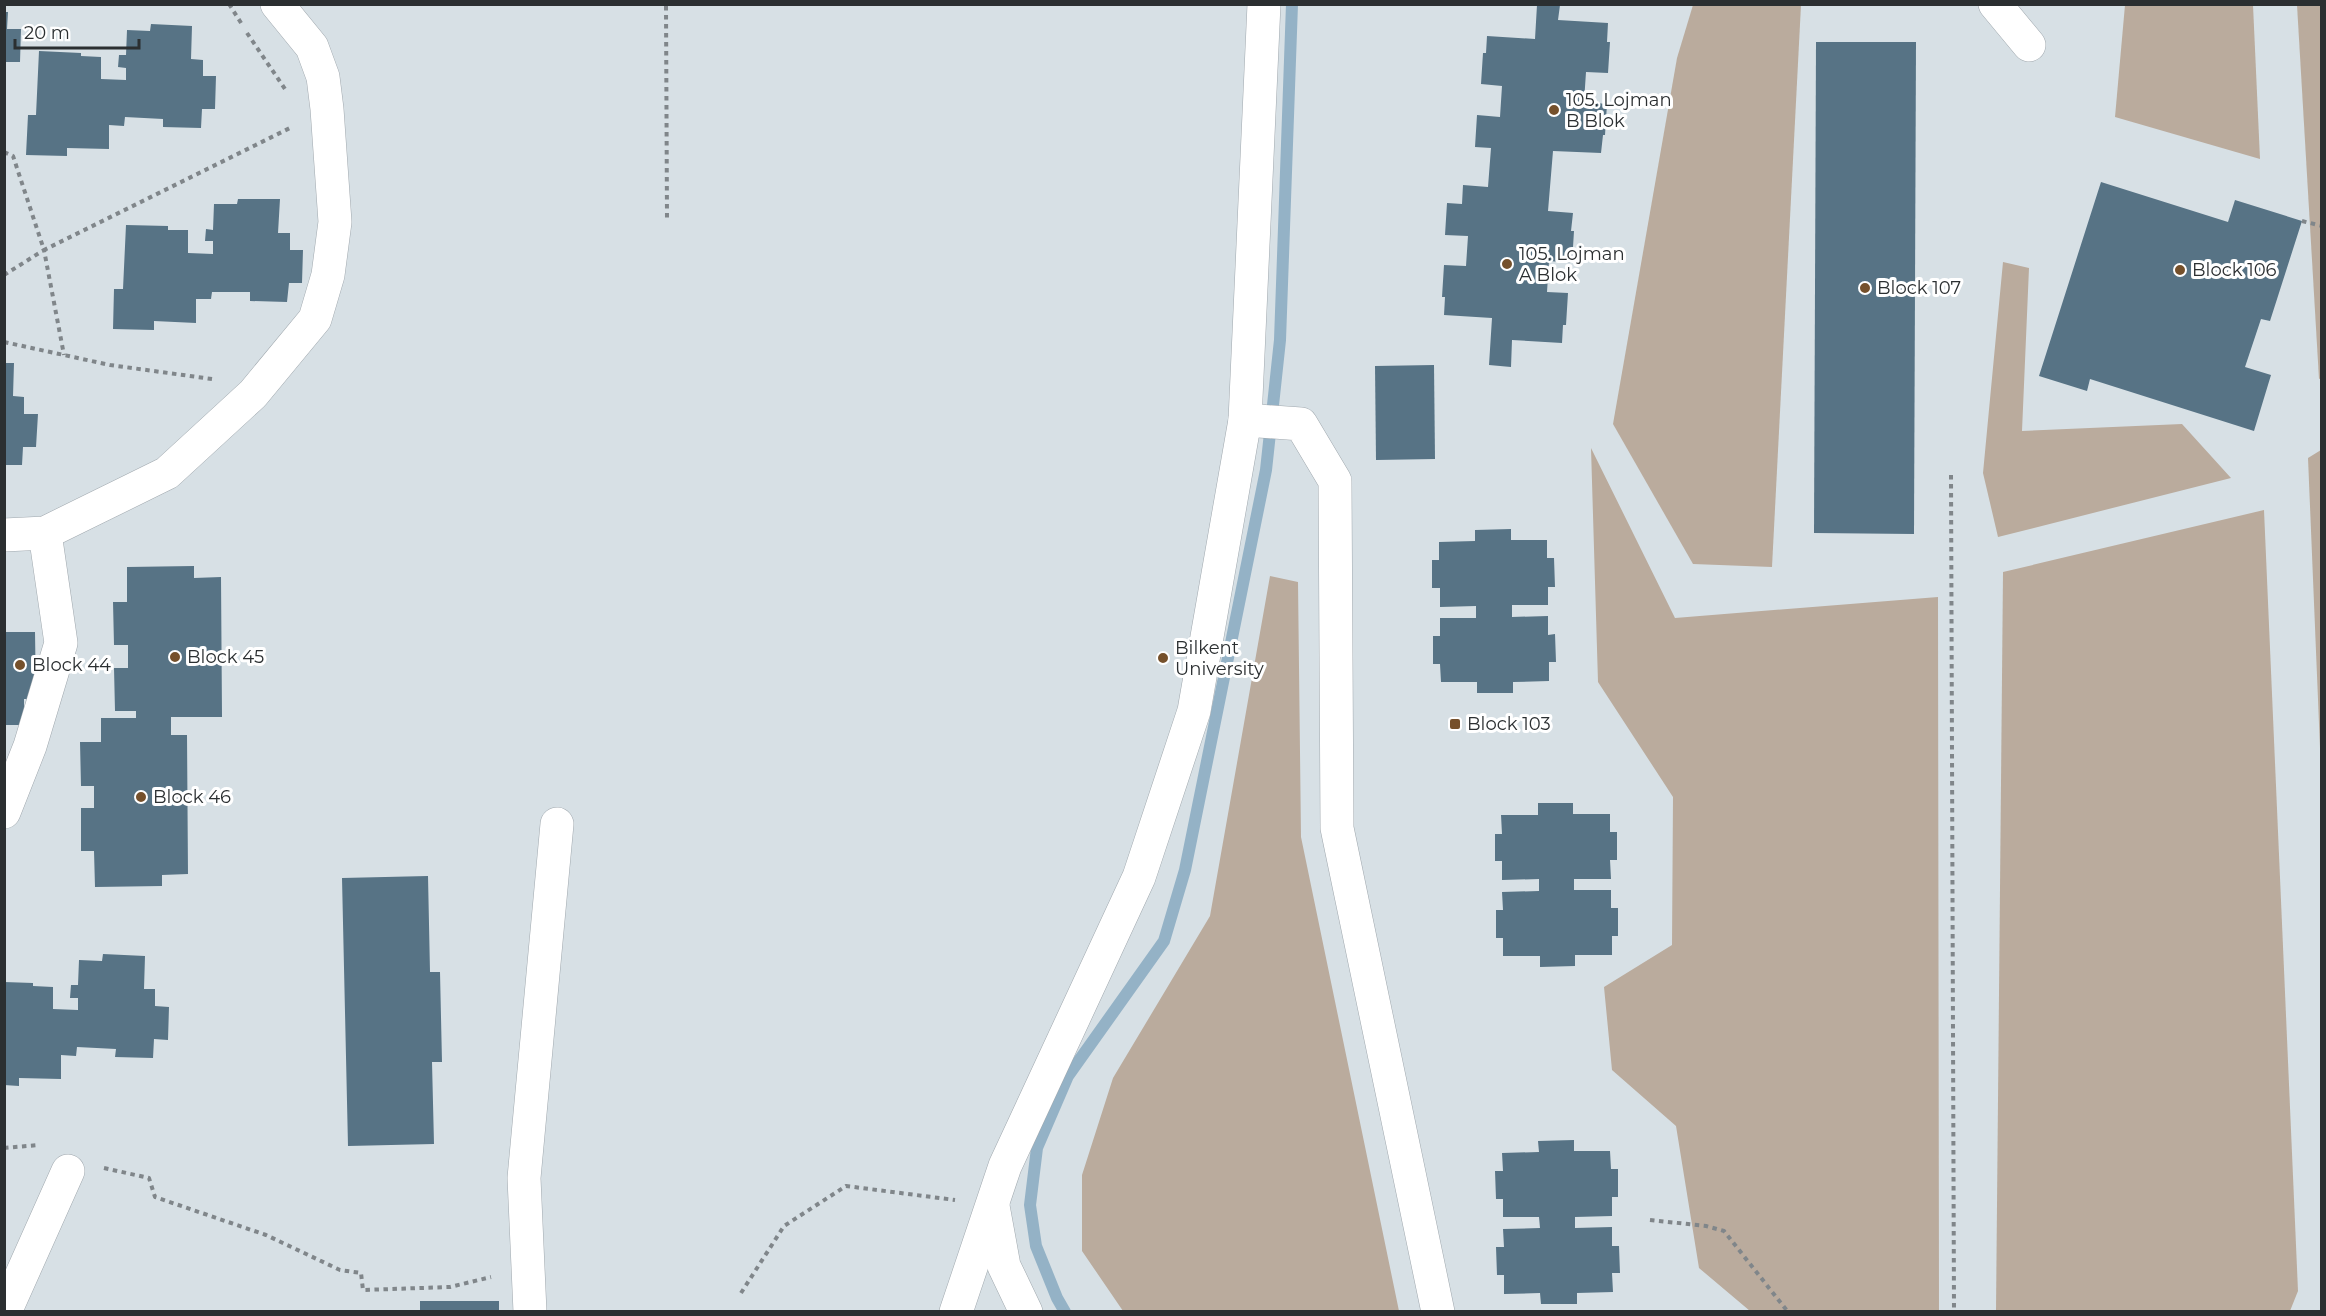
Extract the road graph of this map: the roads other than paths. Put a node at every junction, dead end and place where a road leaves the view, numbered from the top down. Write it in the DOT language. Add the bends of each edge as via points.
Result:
graph roads {
  1 [pos="277,4"];
  2 [pos="1264,4"];
  3 [pos="1995,4"];
  4 [pos="2029,45"];
  5 [pos="1253,421"];
  6 [pos="45,534"];
  7 [pos="4,535"];
  8 [pos="4,812"];
  9 [pos="556,824"];
  10 [pos="68,1171"];
  11 [pos="992,1204"];
  12 [pos="5,1311"];
  13 [pos="530,1311"];
  14 [pos="956,1311"];
  15 [pos="1026,1311"];
  16 [pos="1438,1311"];
  1 -- 6 [label="street" via="312,47 323,77 327,109 335,222 328,275 315,319 260,385 167,473"];
  2 -- 5 [label="street"];
  3 -- 4 [label="street"];
  5 -- 11 [label="street" via="1194,711 1139,877 1005,1166"];
  5 -- 16 [label="street" via="1300,424 1335,481 1337,828"];
  6 -- 7 [label="street"];
  6 -- 8 [label="street" via="61,643 30,746"];
  9 -- 13 [label="street" via="524,1178"];
  10 -- 12 [label="street"];
  11 -- 14 [label="street"];
  11 -- 15 [label="street" via="1004,1266"];
}
